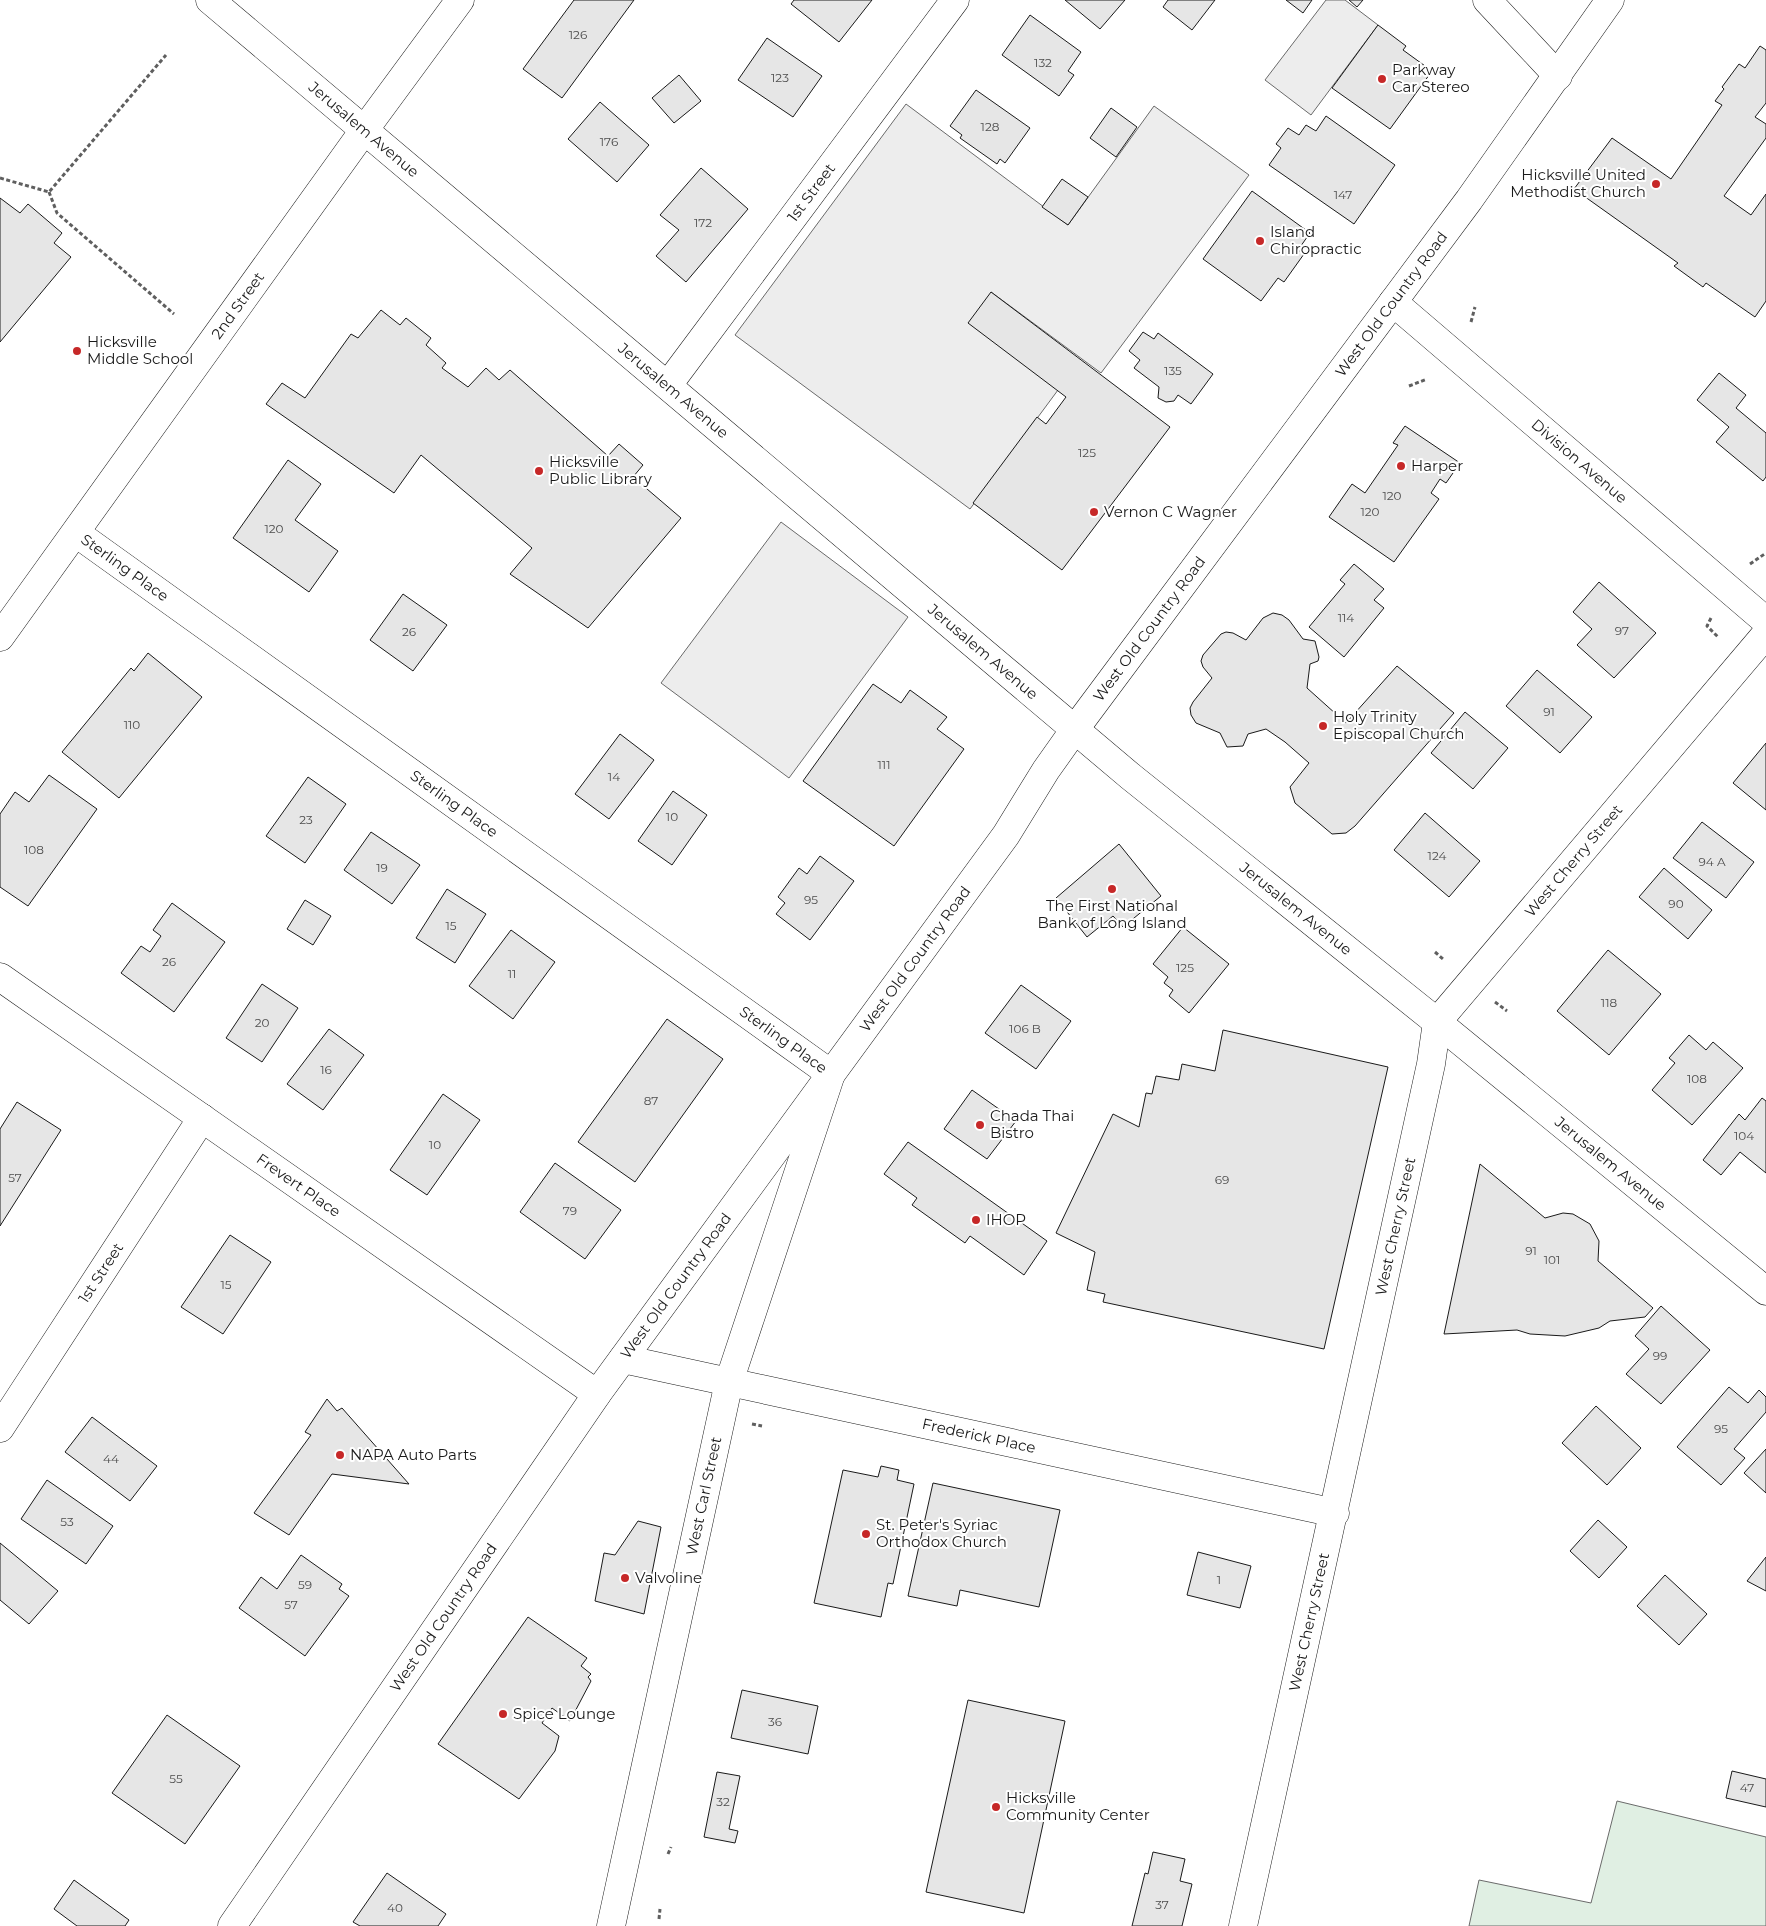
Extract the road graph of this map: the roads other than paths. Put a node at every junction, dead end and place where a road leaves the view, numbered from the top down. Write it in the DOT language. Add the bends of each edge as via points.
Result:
graph roads {
  1 [pos="210,0"];
  2 [pos="460,0"];
  3 [pos="955,0"];
  4 [pos="1487,0"];
  5 [pos="1610,0"];
  6 [pos="1558,76"];
  7 [pos="365,129"];
  8 [pos="1393,302"];
  9 [pos="668,385"];
  10 [pos="76,533"];
  11 [pos="1766,621"];
  12 [pos="1766,634"];
  13 [pos="0,637"];
  14 [pos="1076,729"];
  15 [pos="0,977"];
  16 [pos="1438,1022"];
  17 [pos="831,1074"];
  18 [pos="202,1118"];
  19 [pos="1766,1291"];
  20 [pos="623,1359"];
  21 [pos="729,1382"];
  22 [pos="597,1394"];
  23 [pos="0,1428"];
  24 [pos="1334,1513"];
  25 [pos="232,1926"];
  26 [pos="611,1926"];
  27 [pos="1243,1926"];
  1 -- 7 [label="street, Jerusalem Avenue"];
  2 -- 7 [label="street, 2nd Street"];
  3 -- 9 [label="street, 1st Street"];
  4 -- 6 [label="street"];
  5 -- 6 [label="street, West Old Country Road"];
  6 -- 8 [label="street, West Old Country Road"];
  7 -- 9 [label="street, Jerusalem Avenue"];
  7 -- 10 [label="street, 2nd Street"];
  8 -- 11 [label="street, Division Avenue"];
  8 -- 14 [label="street, West Old Country Road"];
  9 -- 14 [label="street, Jerusalem Avenue"];
  10 -- 13 [label="street, 2nd Street"];
  10 -- 17 [label="street, Sterling Place"];
  12 -- 16 [label="street, West Cherry Street"];
  14 -- 16 [label="street, Jerusalem Avenue" via="1262,883"];
  14 -- 17 [label="street, West Old Country Road" via="1006,835"];
  15 -- 18 [label="street, Frevert Place"];
  16 -- 19 [label="street, Jerusalem Avenue"];
  16 -- 24 [label="street, West Cherry Street"];
  17 -- 20 [label="street, West Old Country Road"];
  17 -- 21 [label="street, West Carl Street"];
  18 -- 22 [label="street, Frevert Place"];
  18 -- 23 [label="street, 1st Street"];
  20 -- 21 [label="street, Frederick Place"];
  20 -- 22 [label="street, West Old Country Road"];
  21 -- 24 [label="street, Frederick Place"];
  21 -- 26 [label="street, West Carl Street"];
  22 -- 25 [label="street, West Old Country Road"];
  24 -- 27 [label="street, West Cherry Street"];
}
